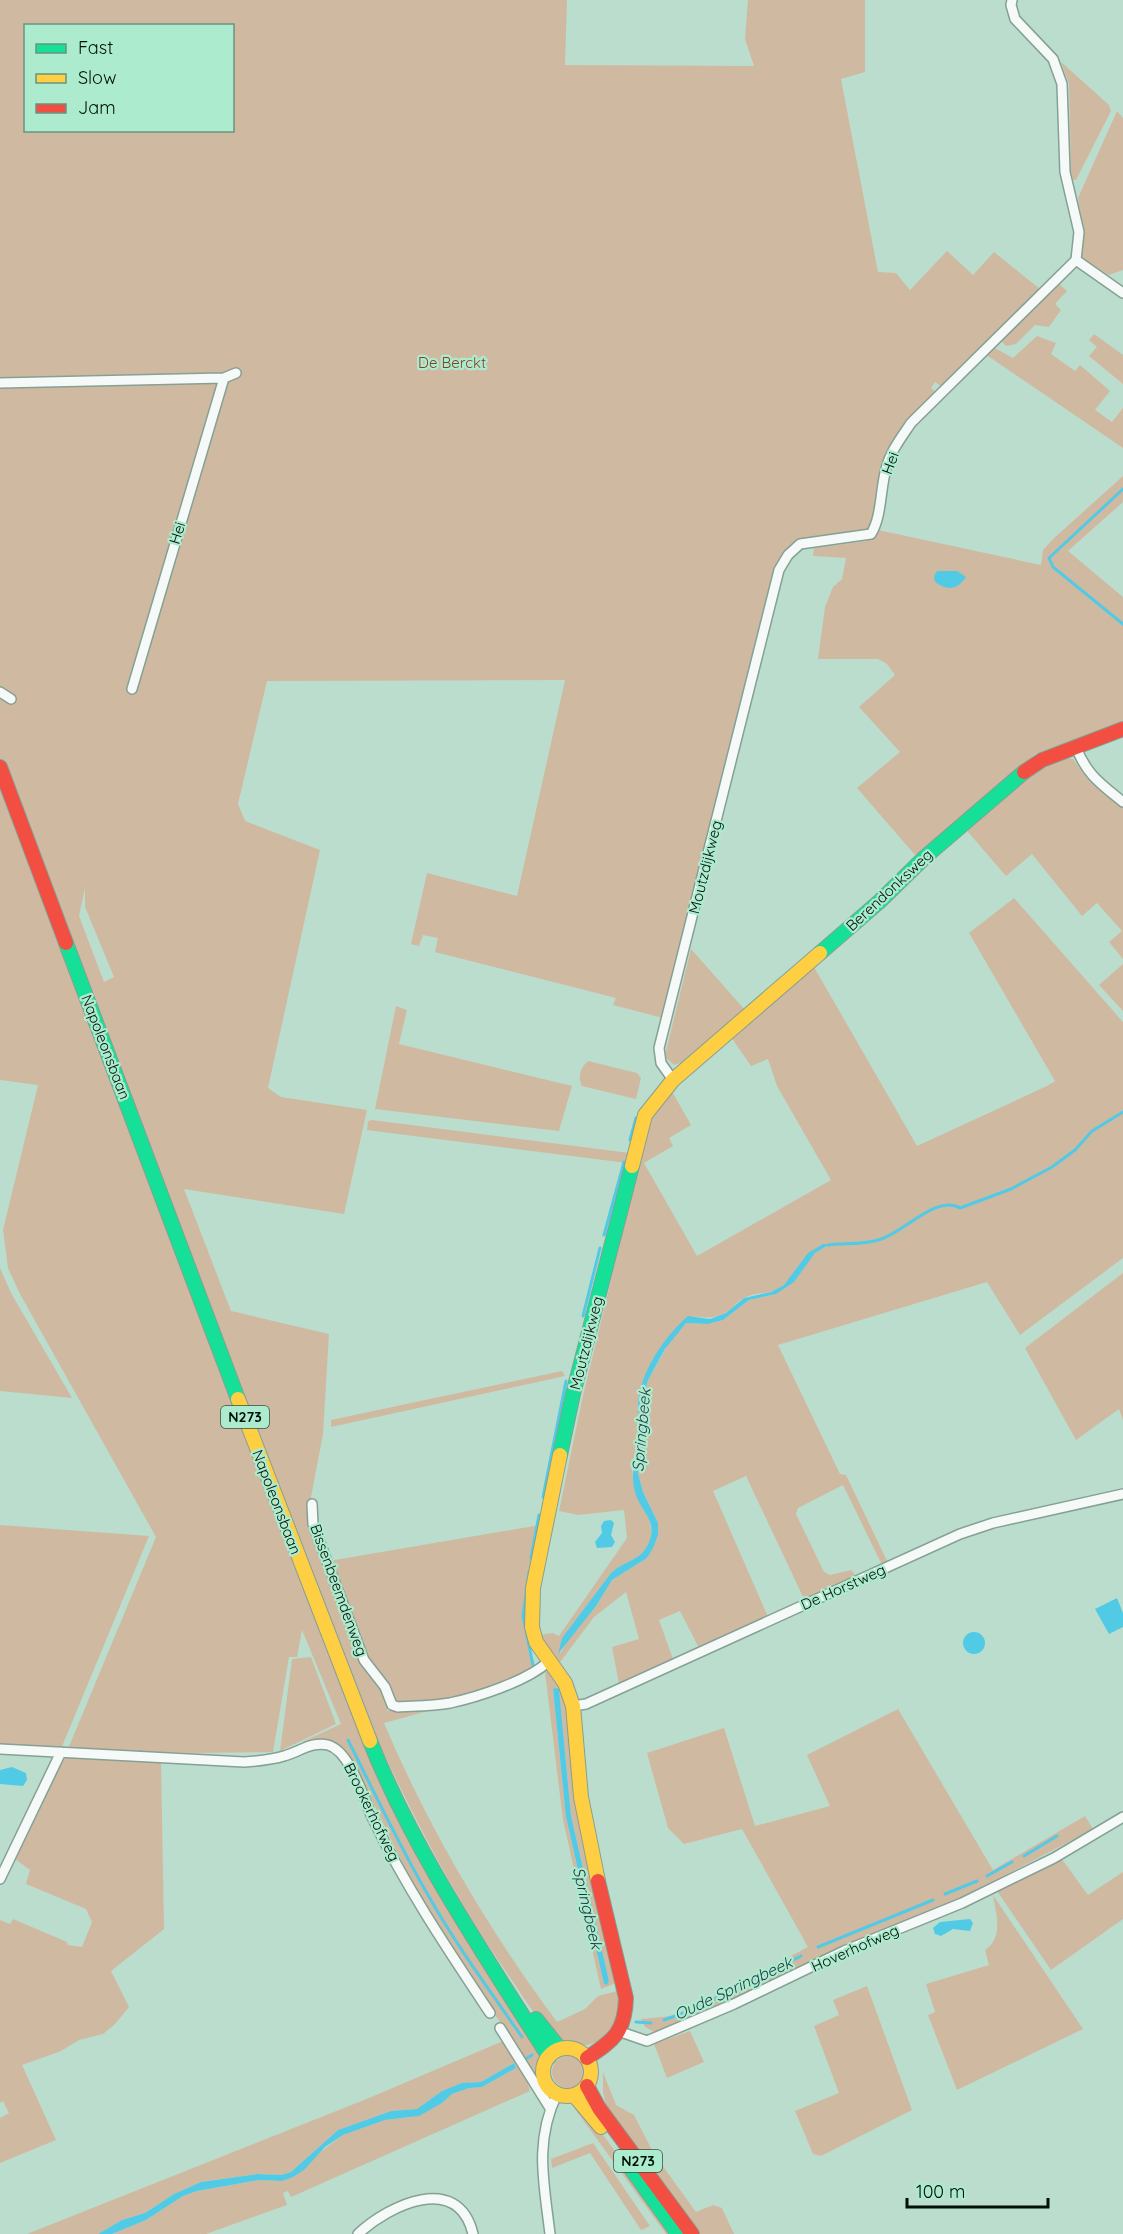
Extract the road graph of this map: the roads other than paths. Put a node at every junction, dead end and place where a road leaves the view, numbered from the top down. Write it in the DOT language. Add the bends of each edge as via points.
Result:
graph roads {
  1 [pos="1012,0"];
  2 [pos="1076,260"];
  3 [pos="1123,293"];
  4 [pos="236,373"];
  5 [pos="224,378"];
  6 [pos="0,383"];
  7 [pos="754,665"];
  8 [pos="132,689"];
  9 [pos="0,692"];
  10 [pos="12,699"];
  11 [pos="1123,729"];
  12 [pos="1076,747"];
  13 [pos="0,767"];
  14 [pos="0,791"];
  15 [pos="1123,802"];
  16 [pos="35,859"];
  17 [pos="673,1080"];
  18 [pos="1123,1494"];
  19 [pos="312,1504"];
  20 [pos="549,1662"];
  21 [pos="573,1706"];
  22 [pos="0,1749"];
  23 [pos="61,1752"];
  24 [pos="1123,1817"];
  25 [pos="0,1879"];
  26 [pos="490,2013"];
  27 [pos="500,2028"];
  28 [pos="621,2032"];
  29 [pos="554,2053"];
  30 [pos="587,2058"];
  31 [pos="587,2086"];
  32 [pos="557,2094"];
  33 [pos="574,2096"];
  34 [pos="550,2108"];
  35 [pos="358,2234"];
  36 [pos="473,2234"];
  37 [pos="550,2234"];
  38 [pos="678,2234"];
  39 [pos="692,2234"];
  1 -- 2 [label="street" via="1015,19 1053,59 1062,84 1065,172 1079,232"];
  2 -- 3 [label="street"];
  2 -- 7 [label="street, Hei" via="911,423 894,447 886,468 877,525 871,534 800,544 788,555 779,570"];
  4 -- 5 [label="street"];
  5 -- 6 [label="street"];
  5 -- 8 [label="street, Hei"];
  7 -- 17 [label="street, Moutzdijkweg" via="658,1048 661,1063"];
  9 -- 10 [label="street"];
  11 -- 12 [label="main road, Berendonksweg"];
  12 -- 15 [label="street" via="1090,775"];
  12 -- 17 [label="main road, Berendonksweg" via="1042,760 1013,780"];
  13 -- 16 [label="main road, Napoleonsbaan / N273"];
  14 -- 16 [label="main road, Napoleonsbaan / N273"];
  16 -- 29 [label="main road, Napoleonsbaan / N273" via="363,1727 408,1824 449,1897"];
  17 -- 20 [label="main road, Moutzdijkweg" via="645,1115 573,1394 533,1588 532,1628"];
  18 -- 21 [label="street, De Horstweg" via="960,1534 586,1704"];
  19 -- 20 [label="street, Bissenbeemdenweg" via="313,1524 363,1660 385,1687 392,1705 449,1703 514,1681"];
  20 -- 21 [label="main road, Moutzdijkweg" via="565,1683"];
  21 -- 28 [label="main road, Moutzdijkweg" via="589,1844 626,1998 626,2021"];
  22 -- 23 [label="street, Brookerhofweg"];
  23 -- 25 [label="street"];
  23 -- 26 [label="street, Brookerhofweg" via="243,1762 266,1760 320,1744 340,1751 411,1890"];
  24 -- 28 [label="street, Hoverhofweg" via="1054,1858 983,1893 843,1951 735,2004 647,2041"];
  27 -- 34 [label="street"];
  28 -- 30 [label="main road"];
  29 -- 30 [label="main road" via="575,2050"];
  29 -- 32 [label="main road" via="543,2070 546,2084"];
  30 -- 31 [label="main road, N273" via="591,2072"];
  31 -- 33 [label="main road"];
  31 -- 39 [label="main road, N273"];
  32 -- 33 [label="main road"];
  32 -- 34 [label="street"];
  33 -- 38 [label="main road, N273" via="591,2113"];
  34 -- 37 [label="street" via="541,2160"];
  35 -- 36 [label="street" via="388,2212 419,2200 438,2198 462,2210"];
}
